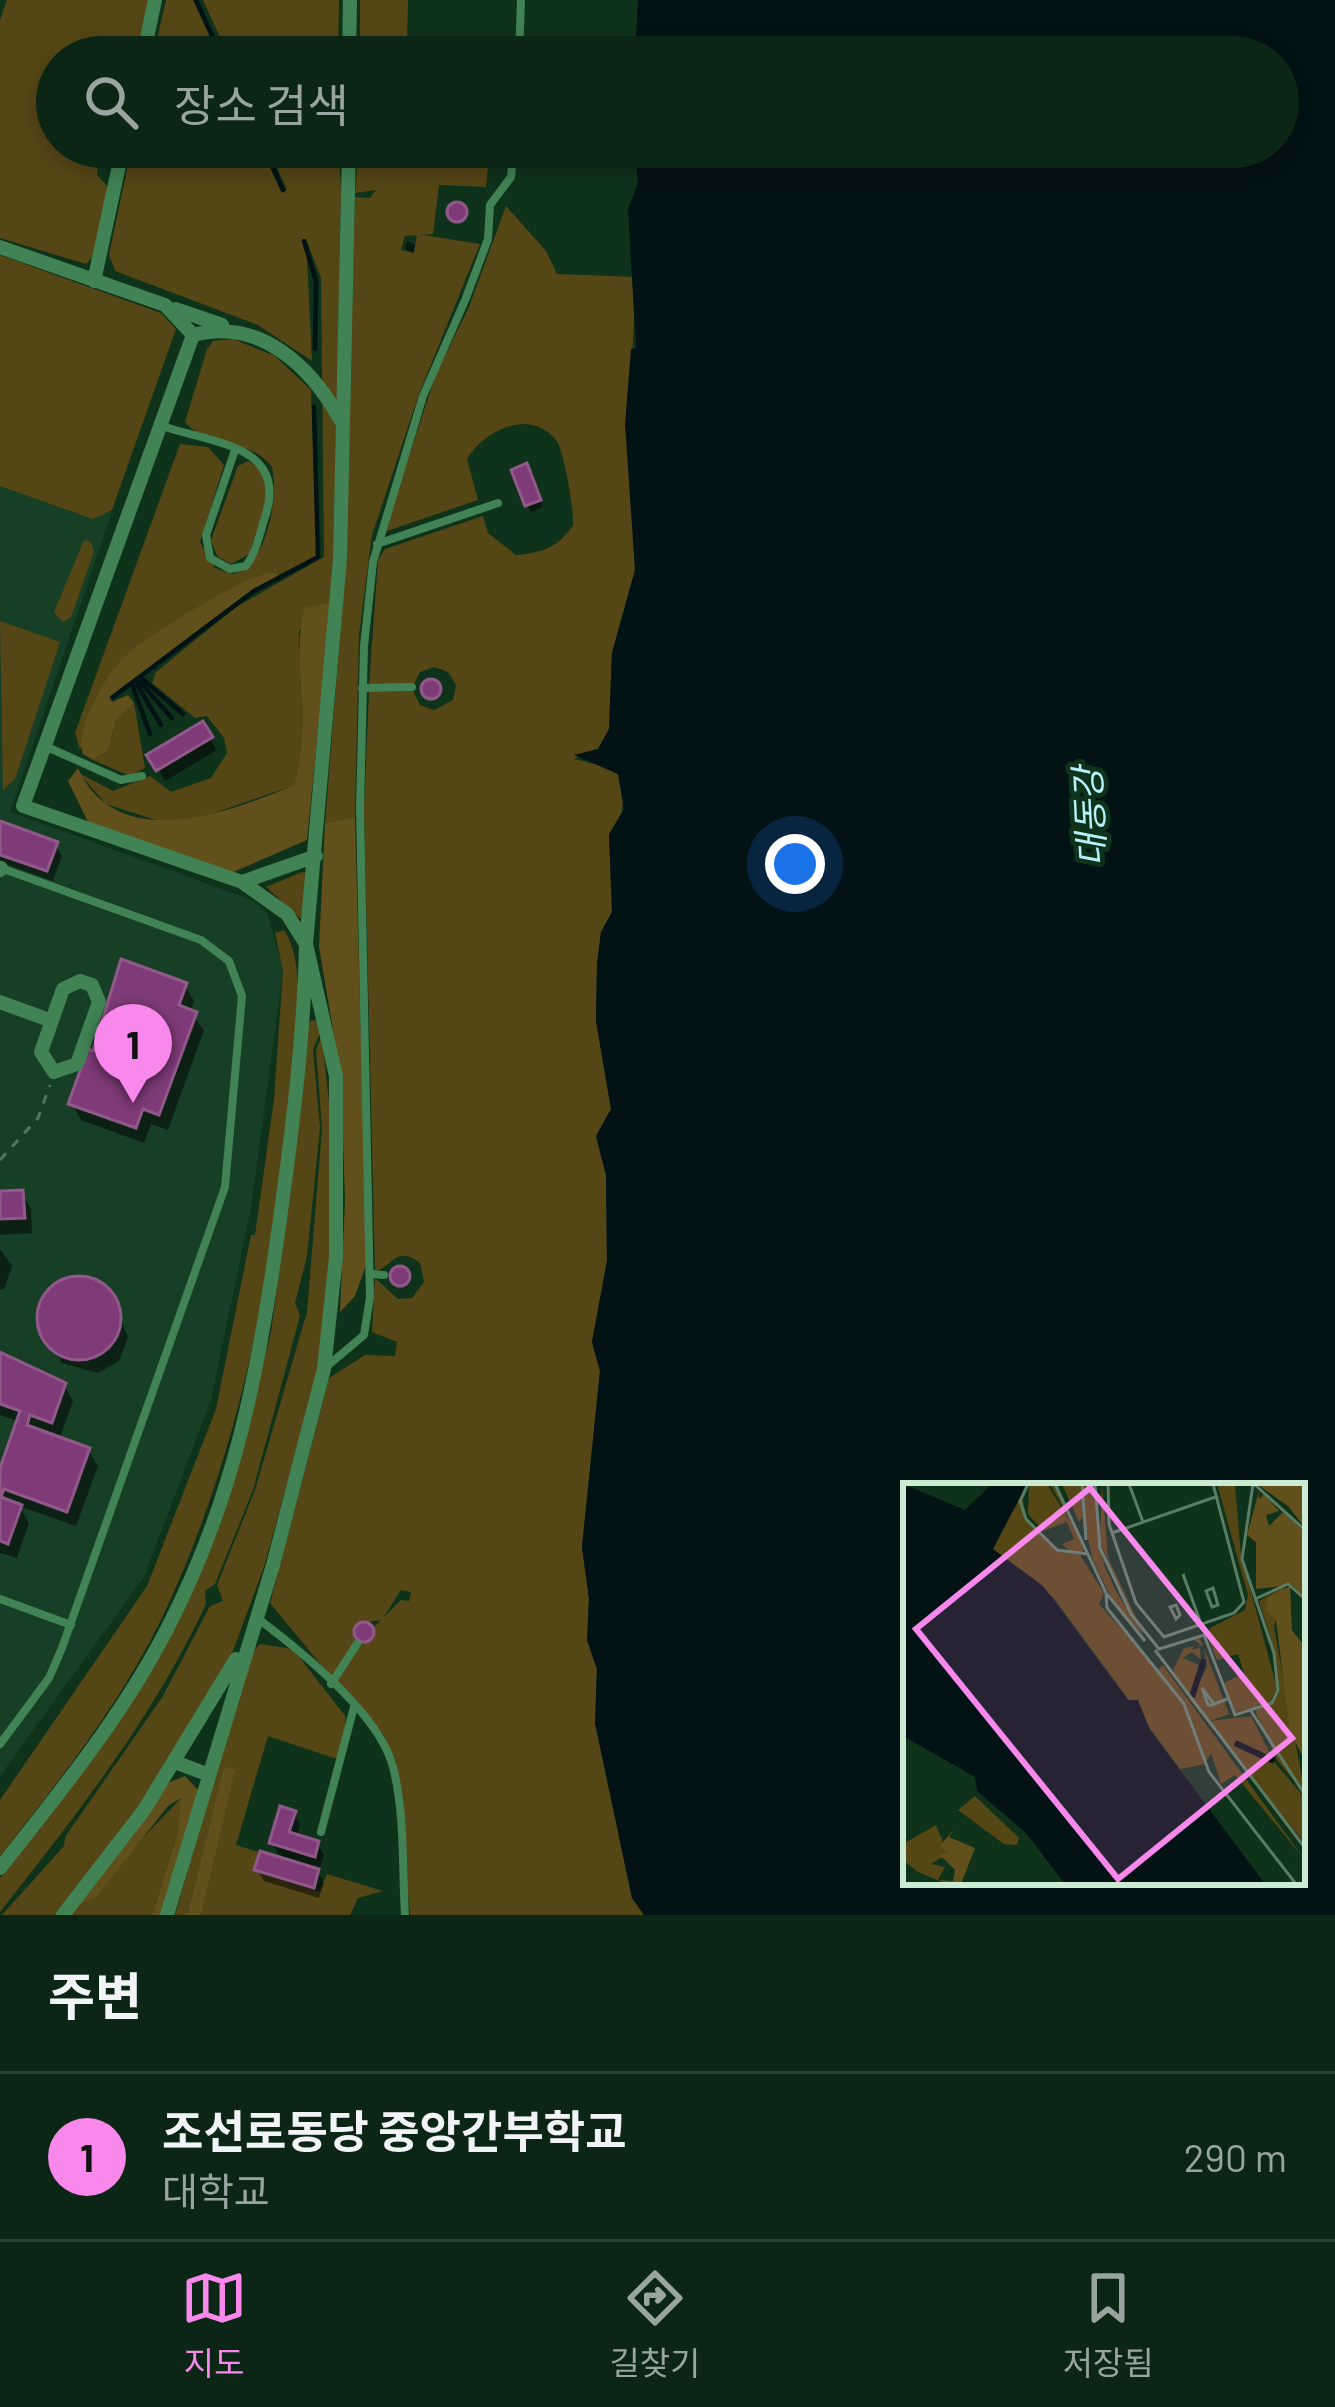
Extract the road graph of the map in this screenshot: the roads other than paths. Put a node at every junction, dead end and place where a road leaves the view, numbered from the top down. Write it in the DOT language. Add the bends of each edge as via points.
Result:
graph roads {
  1 [pos="155,0"];
  2 [pos="350,0"];
  3 [pos="521,0"];
  4 [pos="147,36"];
  5 [pos="350,36"];
  6 [pos="520,36"];
  7 [pos="118,168"];
  8 [pos="349,168"];
  9 [pos="512,168"];
  10 [pos="0,247"];
  11 [pos="94,280"];
  12 [pos="164,305"];
  13 [pos="232,329"];
  14 [pos="194,335"];
  15 [pos="344,424"];
  16 [pos="161,425"];
  17 [pos="235,450"];
  18 [pos="498,502"];
  19 [pos="377,544"];
  20 [pos="412,687"];
  21 [pos="362,688"];
  22 [pos="45,747"];
  23 [pos="142,776"];
  24 [pos="316,856"];
  25 [pos="0,869"];
  26 [pos="242,882"];
  27 [pos="306,944"];
  28 [pos="0,1002"];
  29 [pos="52,1021"];
  30 [pos="370,1274"];
  31 [pos="384,1275"];
  32 [pos="324,1369"];
  33 [pos="0,1599"];
  34 [pos="256,1617"];
  35 [pos="71,1624"];
  36 [pos="247,1639"];
  37 [pos="357,1644"];
  38 [pos="331,1684"];
  39 [pos="354,1706"];
  40 [pos="0,1744"];
  41 [pos="175,1762"];
  42 [pos="209,1775"];
  43 [pos="321,1832"];
  44 [pos="0,1868"];
  45 [pos="63,1915"];
  46 [pos="167,1915"];
  47 [pos="405,1915"];
  1 -- 4 [label="street"];
  2 -- 5 [label="street"];
  3 -- 6 [label="lane"];
  7 -- 11 [label="street"];
  8 -- 15 [label="street"];
  9 -- 19 [label="lane" via="490,205 488,239 423,396"];
  10 -- 11 [label="street"];
  11 -- 12 [label="street"];
  12 -- 13 [label="street"];
  12 -- 14 [label="street"];
  13 -- 14 [label="street"];
  13 -- 15 [label="street" via="294,359"];
  14 -- 16 [label="street"];
  15 -- 24 [label="street"];
  16 -- 17 [label="lane"];
  16 -- 22 [label="street"];
  17 -- 17 [label="lane" via="268,469 273,491 253,556 230,569 210,558 205,542"];
  18 -- 19 [label="lane"];
  19 -- 21 [label="lane"];
  20 -- 21 [label="lane"];
  21 -- 30 [label="lane"];
  22 -- 23 [label="lane" via="121,780"];
  22 -- 26 [label="street" via="23,806"];
  24 -- 26 [label="street"];
  24 -- 27 [label="street"];
  25 -- 35 [label="lane" via="217,948 242,996 220,1208"];
  26 -- 27 [label="street" via="286,914"];
  27 -- 32 [label="street" via="337,1107 336,1257"];
  27 -- 44 [label="street" via="286,1179 258,1378 238,1453 165,1634"];
  28 -- 29 [label="street"];
  29 -- 29 [label="street" via="68,984 96,990 77,1064 54,1072 41,1052"];
  30 -- 31 [label="lane"];
  30 -- 32 [label="lane" via="364,1335"];
  32 -- 34 [label="street"];
  33 -- 35 [label="lane"];
  34 -- 36 [label="street"];
  34 -- 38 [label="lane"];
  35 -- 40 [label="lane" via="49,1678"];
  36 -- 41 [label="street"];
  36 -- 42 [label="street"];
  37 -- 38 [label="lane"];
  38 -- 39 [label="lane"];
  39 -- 43 [label="lane"];
  39 -- 47 [label="lane" via="393,1768"];
  41 -- 42 [label="street"];
  41 -- 45 [label="street"];
  42 -- 46 [label="street"];
}
